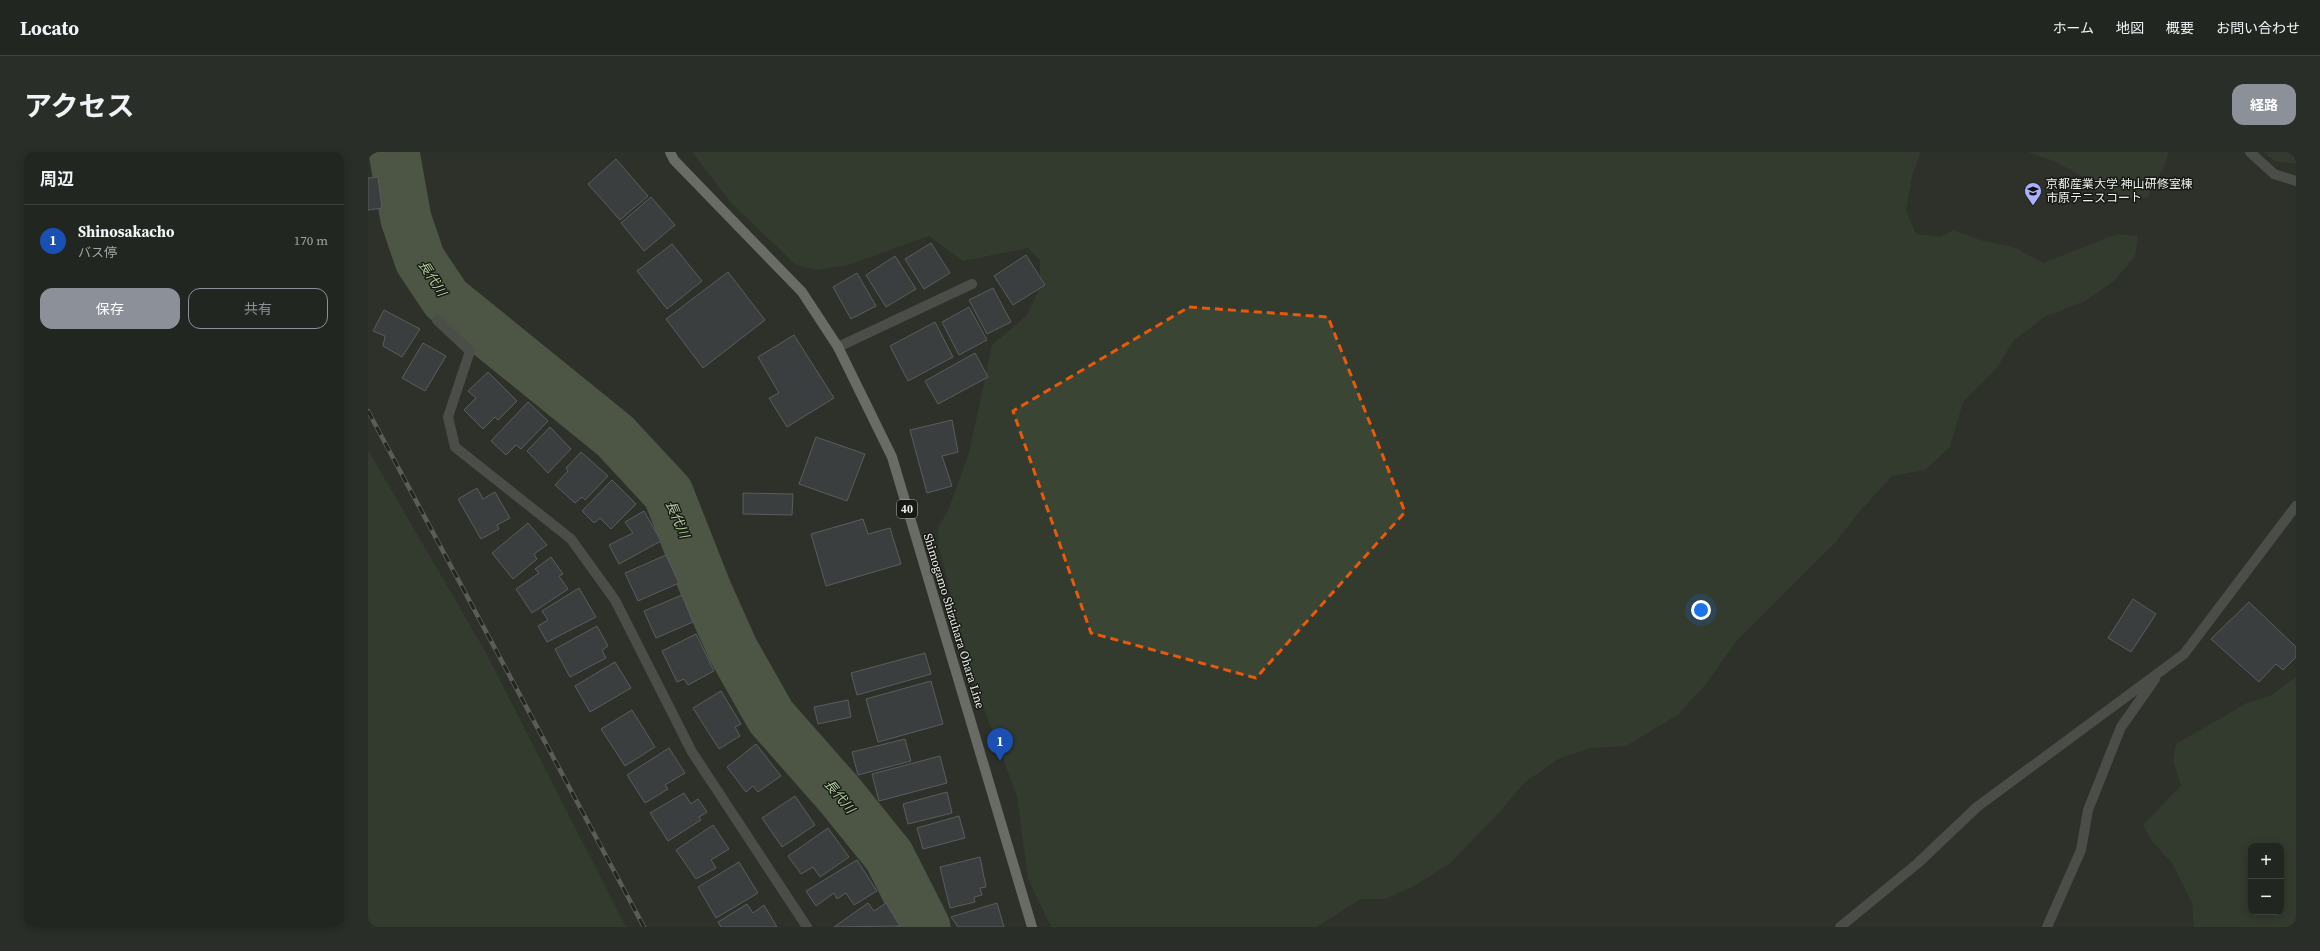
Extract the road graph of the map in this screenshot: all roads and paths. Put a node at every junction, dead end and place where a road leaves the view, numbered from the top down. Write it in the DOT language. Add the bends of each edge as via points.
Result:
graph roads {
  1 [pos="384,152"];
  2 [pos="670,152"];
  3 [pos="2250,152"];
  4 [pos="2296,181"];
  5 [pos="972,284"];
  6 [pos="437,320"];
  7 [pos="838,347"];
  8 [pos="2296,506"];
  9 [pos="2161,671"];
  10 [pos="807,927"];
  11 [pos="1032,927"];
  12 [pos="1840,927"];
  13 [pos="2047,927"];
  1 -- 6 [label="path" via="384,170 399,227 412,265"];
  2 -- 7 [label="main road, Shimogamo Shizuhara Ohara Line / 40" via="674,160 802,292"];
  3 -- 4 [label="street" via="2274,174"];
  5 -- 7 [label="street"];
  6 -- 10 [label="street" via="470,351 448,417 455,447 571,539 615,600 692,752"];
  7 -- 11 [label="main road, Shimogamo Shizuhara Ohara Line / 40" via="892,457"];
  8 -- 9 [label="street" via="2184,654"];
  9 -- 12 [label="street" via="1977,807 1918,863"];
  9 -- 13 [label="street" via="2121,727 2088,810 2081,850"];
}
